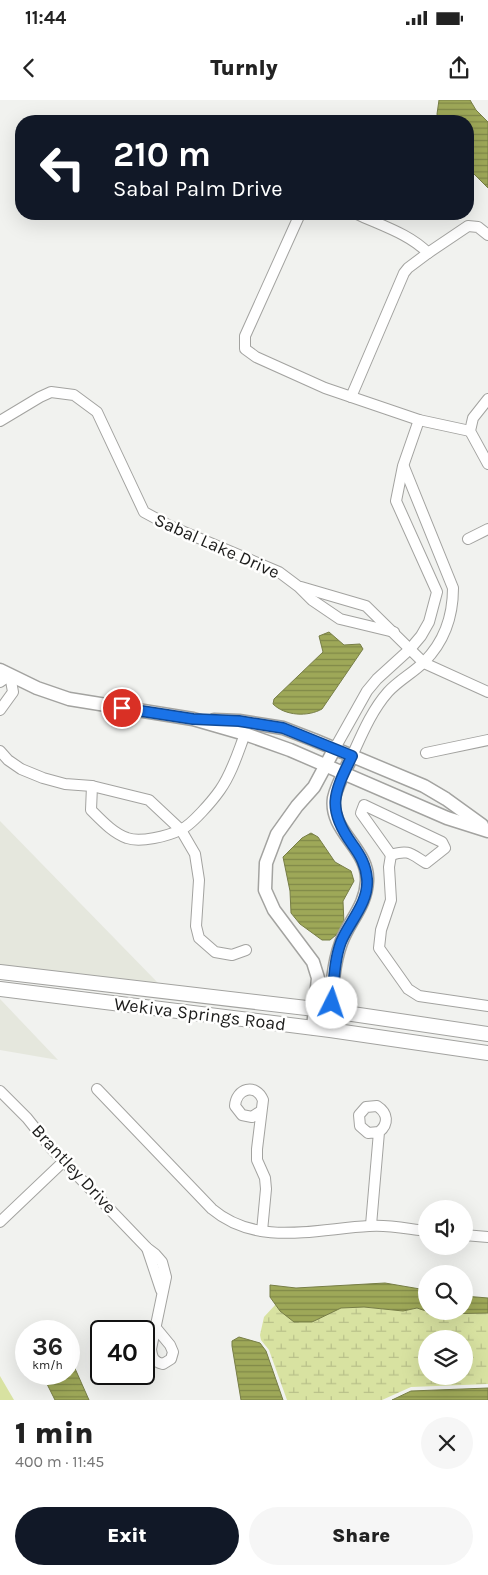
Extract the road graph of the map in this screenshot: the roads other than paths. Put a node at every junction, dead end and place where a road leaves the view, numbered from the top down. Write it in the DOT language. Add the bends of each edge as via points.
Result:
graph roads {
  1 [pos="297,220"];
  2 [pos="370,220"];
  3 [pos="488,235"];
  4 [pos="428,253"];
  5 [pos="351,397"];
  6 [pos="488,399"];
  7 [pos="419,420"];
  8 [pos="0,421"];
  9 [pos="470,431"];
  10 [pos="488,464"];
  11 [pos="403,466"];
  12 [pos="488,529"];
  13 [pos="468,539"];
  14 [pos="299,587"];
  15 [pos="394,632"];
  16 [pos="410,649"];
  17 [pos="424,663"];
  18 [pos="3,676"];
  19 [pos="488,692"];
  20 [pos="0,710"];
  21 [pos="193,719"];
  22 [pos="245,734"];
  23 [pos="488,740"];
  24 [pos="335,748"];
  25 [pos="0,751"];
  26 [pos="426,754"];
  27 [pos="352,756"];
  28 [pos="327,766"];
  29 [pos="344,774"];
  30 [pos="92,786"];
  31 [pos="181,830"];
  32 [pos="488,830"];
  33 [pos="391,855"];
  34 [pos="246,950"];
  35 [pos="0,972"];
  36 [pos="0,990"];
  37 [pos="488,1006"];
  38 [pos="315,1009"];
  39 [pos="332,1011"];
  40 [pos="313,1028"];
  41 [pos="330,1030"];
  42 [pos="488,1034"];
  43 [pos="488,1053"];
  44 [pos="97,1089"];
  45 [pos="0,1091"];
  46 [pos="261,1111"];
  47 [pos="379,1132"];
  48 [pos="64,1161"];
  49 [pos="0,1222"];
  50 [pos="371,1225"];
  51 [pos="418,1230"];
  52 [pos="262,1231"];
  53 [pos="473,1236"];
  54 [pos="488,1238"];
  55 [pos="156,1328"];
  1 -- 5 [label="street" via="245,336 245,349 273,365"];
  2 -- 4 [label="street"];
  3 -- 4 [label="street" via="478,227 468,226"];
  4 -- 5 [label="street" via="404,273"];
  5 -- 7 [label="street"];
  6 -- 9 [label="street" via="473,418"];
  7 -- 9 [label="street"];
  7 -- 11 [label="street"];
  8 -- 14 [label="street, Sabal Lake Drive" via="51,392 74,395 98,412 144,512 279,572"];
  9 -- 10 [label="street"];
  11 -- 16 [label="street" via="396,501 437,592 429,622"];
  11 -- 17 [label="street" via="453,588 448,623 440,642"];
  12 -- 13 [label="street"];
  14 -- 15 [label="street, Sabal Lake Drive" via="340,619"];
  14 -- 15 [label="street, Sabal Lake Drive" via="366,606"];
  15 -- 16 [label="street, Sabal Lake Drive"];
  16 -- 17 [label="street, Sabal Lake Drive"];
  16 -- 24 [label="street" via="367,691"];
  17 -- 19 [label="street"];
  17 -- 27 [label="street" via="378,705"];
  18 -- 20 [label="street" via="13,692"];
  18 -- 21 [label="street" via="69,699"];
  21 -- 22 [label="street"];
  21 -- 24 [label="street" via="239,721 283,728"];
  22 -- 28 [label="street"];
  22 -- 31 [label="street" via="222,788 210,804"];
  23 -- 26 [label="street"];
  24 -- 27 [label="street"];
  24 -- 28 [label="street"];
  25 -- 30 [label="street" via="21,769 43,778"];
  27 -- 29 [label="street"];
  27 -- 32 [label="street" via="424,786"];
  28 -- 29 [label="street"];
  28 -- 38 [label="street" via="277,834 266,863 265,890 274,910 313,962 318,978"];
  29 -- 32 [label="street" via="447,818"];
  29 -- 39 [label="street" via="334,798 335,814 362,858 368,880 362,905 342,942 335,965"];
  30 -- 31 [label="street" via="149,800"];
  30 -- 31 [label="street" via="91,810 107,826 129,839 149,839"];
  31 -- 34 [label="street" via="195,854 199,880 196,926 199,938 215,952 232,955"];
  33 -- 33 [label="street" via="405,851 426,863 445,848 442,842 364,805 361,812"];
  33 -- 37 [label="street" via="391,900 379,948 408,989 419,996"];
  35 -- 38 [label="main road, Wekiva Springs Road"];
  36 -- 40 [label="main road, Wekiva Springs Road"];
  38 -- 39 [label="main road, Wekiva Springs Road"];
  38 -- 40 [label="street"];
  39 -- 41 [label="street"];
  39 -- 42 [label="main road, Wekiva Springs Road"];
  40 -- 41 [label="main road, Wekiva Springs Road"];
  41 -- 43 [label="main road, Wekiva Springs Road"];
  44 -- 52 [label="street" via="212,1210 240,1227"];
  45 -- 48 [label="street, Brantley Drive"];
  46 -- 52 [label="street" via="257,1160 266,1189"];
  47 -- 50 [label="street"];
  48 -- 49 [label="street"];
  48 -- 55 [label="street, Brantley Drive" via="147,1248 158,1264 162,1293"];
  50 -- 51 [label="street"];
  50 -- 52 [label="street" via="300,1233"];
  53 -- 54 [label="street"];
}
